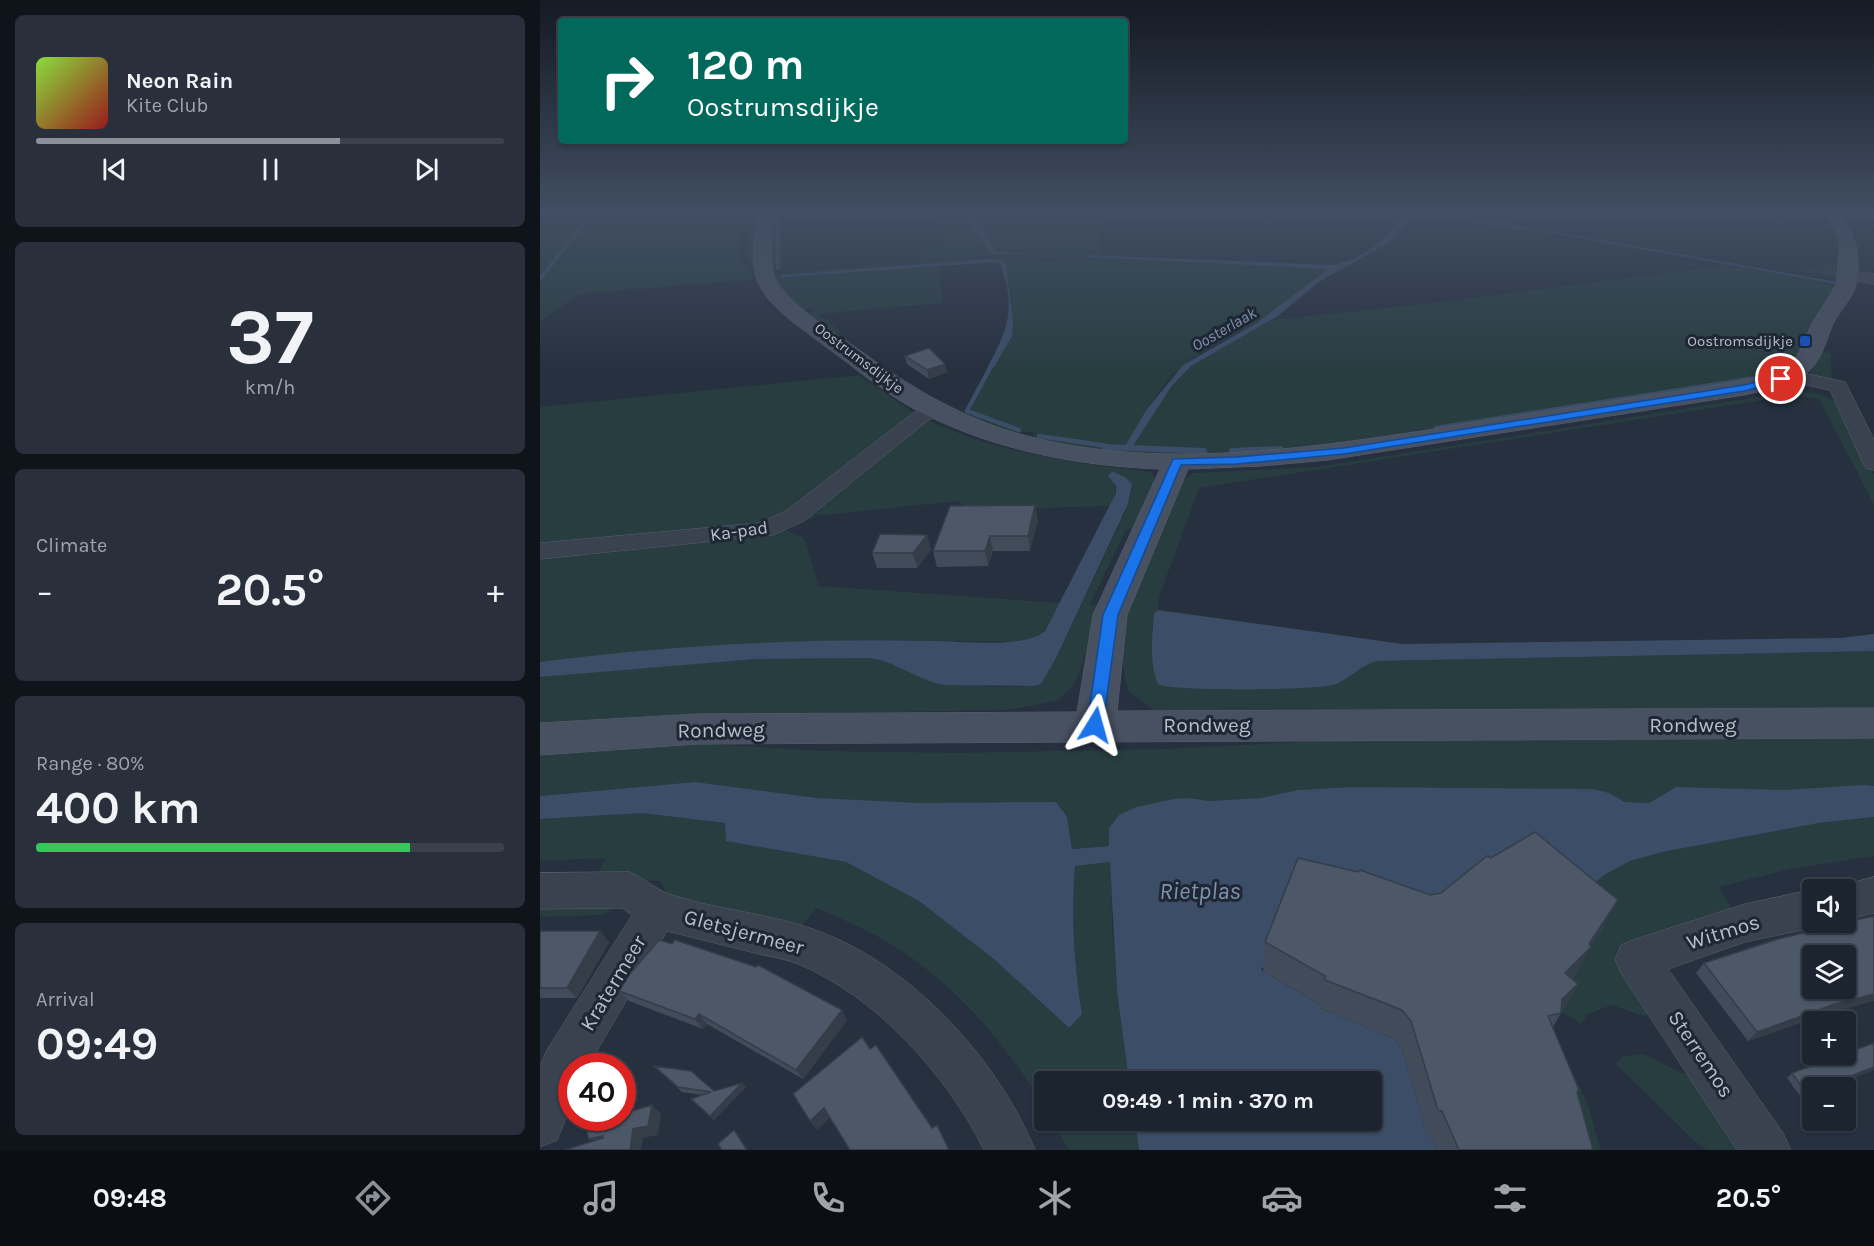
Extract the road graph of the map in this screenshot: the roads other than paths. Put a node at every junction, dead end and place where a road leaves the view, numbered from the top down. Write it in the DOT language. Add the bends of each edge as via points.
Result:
graph roads {
  1 [pos="765,266"];
  2 [pos="1847,266"];
  3 [pos="1846,275"];
  4 [pos="1874,279"];
  5 [pos="1789,376"];
  6 [pos="935,410"];
  7 [pos="1177,462"];
  8 [pos="1874,464"];
  9 [pos="540,551"];
  10 [pos="1874,723"];
  11 [pos="1095,725"];
  12 [pos="540,739"];
  13 [pos="540,891"];
  14 [pos="1874,896"];
  15 [pos="1856,900"];
  16 [pos="657,910"];
  17 [pos="1802,911"];
  18 [pos="1636,959"];
  19 [pos="540,1123"];
  20 [pos="1010,1150"];
  21 [pos="1766,1150"];
  1 -- 6 [label="street, Oostrumsdijkje" via="765,277 789,305 880,377"];
  2 -- 3 [label="street"];
  3 -- 4 [label="street"];
  3 -- 5 [label="street" via="1846,285 1809,356"];
  5 -- 7 [label="street, Oostrumsdijkje" via="1758,386 1344,451"];
  5 -- 8 [label="street" via="1838,386"];
  6 -- 7 [label="street, Oostrumsdijkje" via="975,427 1043,446"];
  6 -- 9 [label="street, Ka-pad" via="920,417 781,524 764,530"];
  7 -- 11 [label="street" via="1110,615"];
  10 -- 11 [label="street, Rondweg"];
  11 -- 12 [label="street, Rondweg" via="697,729"];
  13 -- 16 [label="street, Gletsjermeer" via="629,890"];
  14 -- 15 [label="street"];
  16 -- 19 [label="street, Kratermeer" via="563,1066"];
  16 -- 20 [label="street, Gletsjermeer" via="799,944 866,979 946,1050 991,1113"];
  17 -- 18 [label="street, Witmos" via="1745,923"];
  18 -- 21 [label="street, Sterremos"];
}
